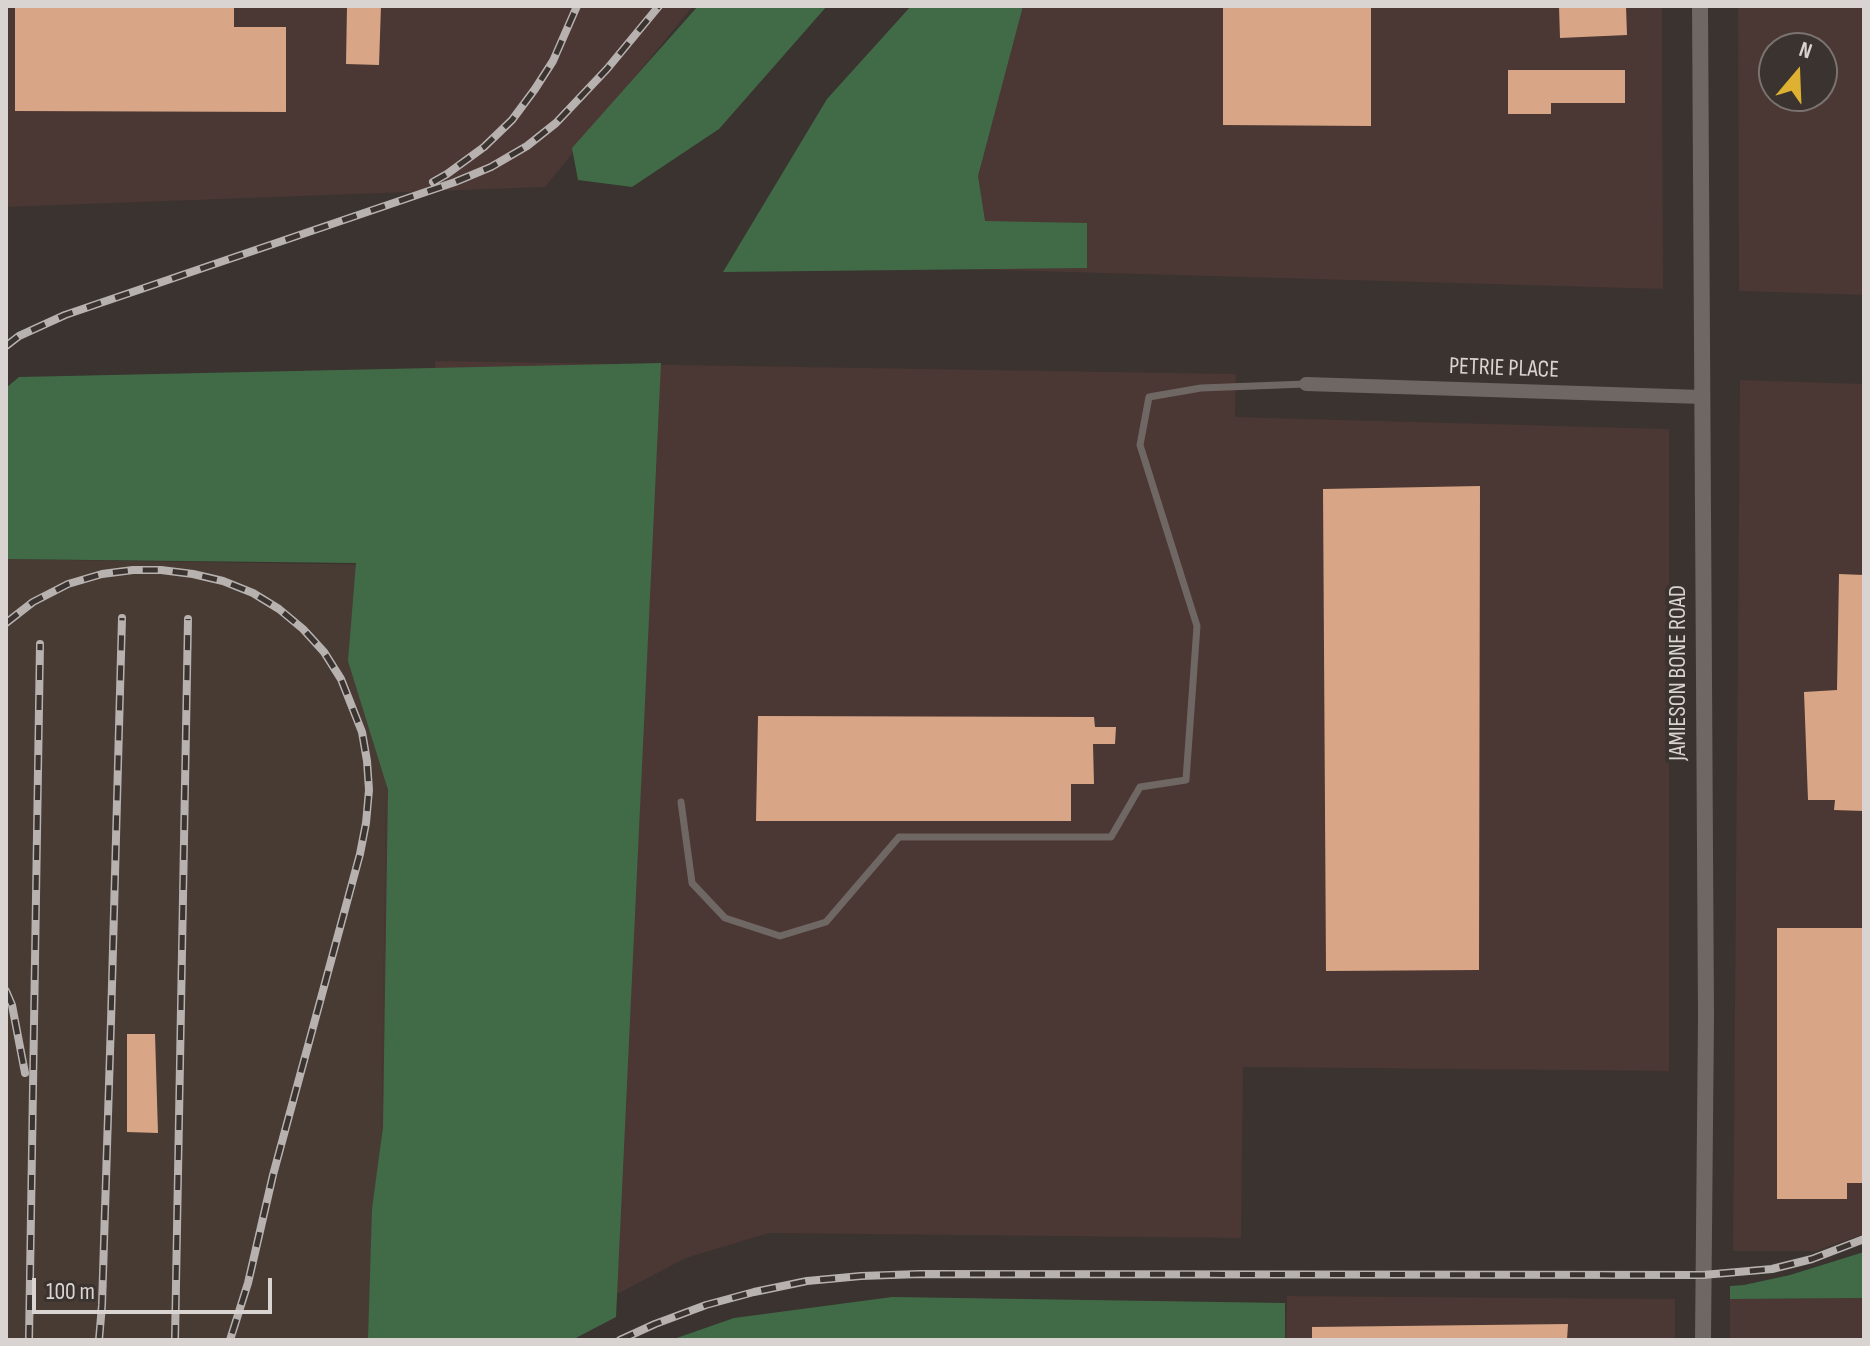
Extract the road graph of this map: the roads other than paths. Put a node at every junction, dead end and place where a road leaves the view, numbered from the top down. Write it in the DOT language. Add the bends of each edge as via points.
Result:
graph roads {
  1 [pos="1700,6"];
  2 [pos="1306,384"];
  3 [pos="1702,397"];
  4 [pos="681,802"];
  5 [pos="1703,1340"];
  1 -- 3 [label="street, JAMIESON BONE ROAD"];
  2 -- 3 [label="street, PETRIE PLACE"];
  2 -- 4 [label="lane" via="1201,388 1149,397 1140,445 1197,626 1186,780 1140,787 1111,837 899,837 826,922 780,936 725,918 692,883"];
  3 -- 5 [label="street, JAMIESON BONE ROAD"];
}
